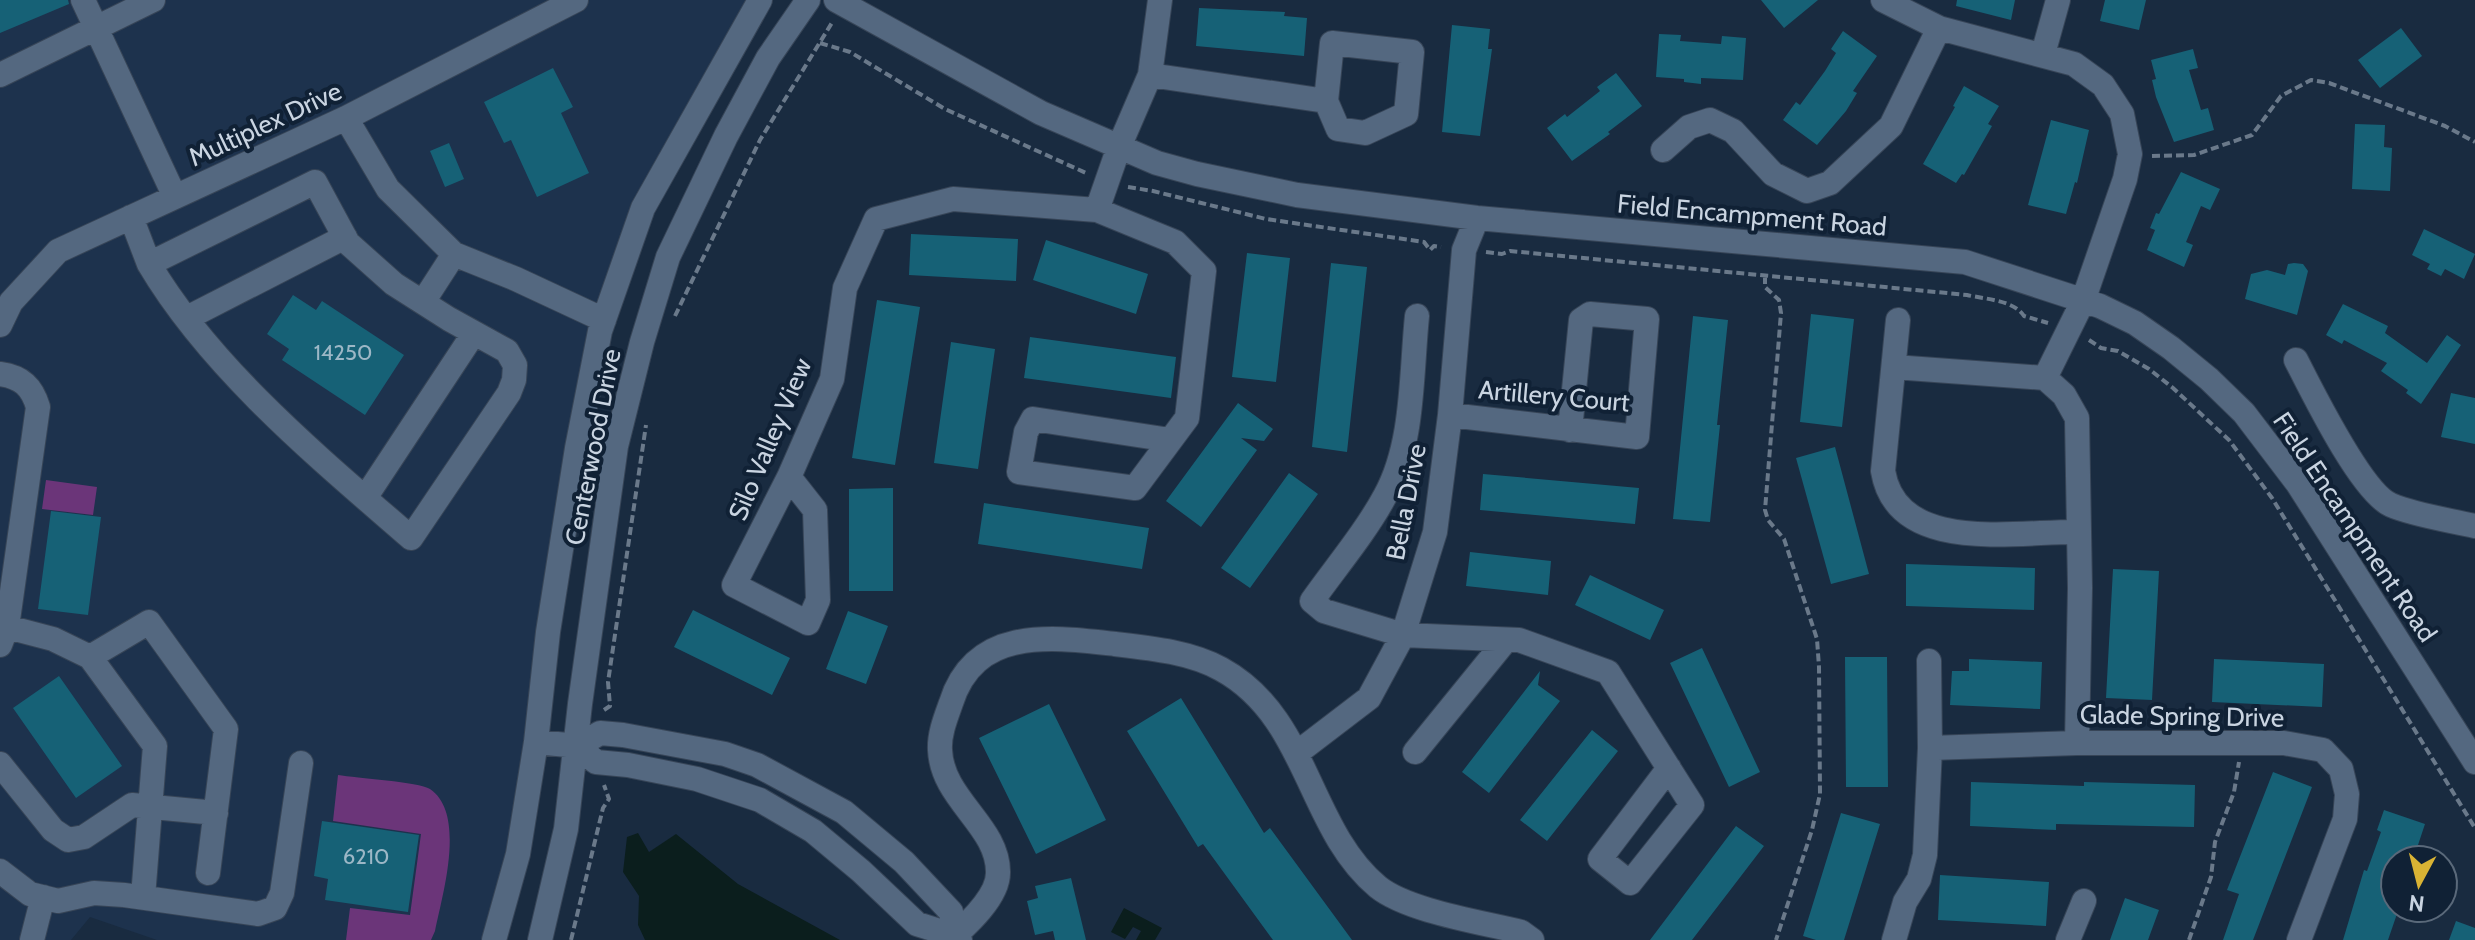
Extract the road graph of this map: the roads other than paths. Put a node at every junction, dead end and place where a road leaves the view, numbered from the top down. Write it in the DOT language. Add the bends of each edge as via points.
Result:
graph roads {
  1 [pos="83,0"];
  2 [pos="153,0"];
  3 [pos="576,0"];
  4 [pos="760,0"];
  5 [pos="808,0"];
  6 [pos="836,0"];
  7 [pos="1160,0"];
  8 [pos="1883,0"];
  9 [pos="2058,0"];
  10 [pos="96,28"];
  11 [pos="1939,28"];
  12 [pos="2043,54"];
  13 [pos="0,75"];
  14 [pos="1150,75"];
  15 [pos="1326,101"];
  16 [pos="346,118"];
  17 [pos="1119,147"];
  18 [pos="1663,150"];
  19 [pos="175,197"];
  20 [pos="1097,210"];
  21 [pos="131,217"];
  22 [pos="1477,218"];
  23 [pos="345,237"];
  24 [pos="454,254"];
  25 [pos="149,264"];
  26 [pos="2083,301"];
  27 [pos="423,302"];
  28 [pos="1417,316"];
  29 [pos="187,318"];
  30 [pos="604,320"];
  31 [pos="1898,320"];
  32 [pos="0,325"];
  33 [pos="474,333"];
  34 [pos="2296,360"];
  35 [pos="1894,367"];
  36 [pos="0,374"];
  37 [pos="2045,378"];
  38 [pos="1407,422"];
  39 [pos="1449,422"];
  40 [pos="1570,430"];
  41 [pos="1170,440"];
  42 [pos="789,477"];
  43 [pos="365,498"];
  44 [pos="2475,526"];
  45 [pos="2078,532"];
  46 [pos="2,632"];
  47 [pos="1403,635"];
  48 [pos="1506,640"];
  49 [pos="90,657"];
  50 [pos="1929,661"];
  51 [pos="536,742"];
  52 [pos="2077,743"];
  53 [pos="1930,748"];
  54 [pos="1415,752"];
  55 [pos="1297,753"];
  56 [pos="587,754"];
  57 [pos="2475,762"];
  58 [pos="301,763"];
  59 [pos="0,764"];
  60 [pos="1669,768"];
  61 [pos="151,806"];
  62 [pos="216,813"];
  63 [pos="0,871"];
  64 [pos="208,873"];
  65 [pos="43,897"];
  66 [pos="143,897"];
  67 [pos="2084,901"];
  68 [pos="955,939"];
  69 [pos="32,940"];
  70 [pos="494,940"];
  71 [pos="540,940"];
  72 [pos="1532,940"];
  73 [pos="1894,940"];
  74 [pos="2068,940"];
  75 [pos="2299,940"];
  1 -- 10 [label="street"];
  2 -- 10 [label="street"];
  3 -- 16 [label="street, Multiplex Drive"];
  4 -- 30 [label="street, Centerwood Drive" via="643,208"];
  5 -- 56 [label="street, Centerwood Drive" via="768,58 726,136 668,257 642,342 616,446 580,704"];
  6 -- 17 [label="street, Field Encampment Road" via="1041,113"];
  7 -- 14 [label="street"];
  8 -- 11 [label="street"];
  9 -- 12 [label="street"];
  10 -- 13 [label="street"];
  10 -- 19 [label="street"];
  11 -- 12 [label="street"];
  11 -- 18 [label="street" via="1891,126 1830,183 1807,191 1773,174 1733,131 1710,120 1689,127"];
  12 -- 26 [label="street" via="2074,64 2103,85 2122,114 2130,154"];
  14 -- 15 [label="street"];
  14 -- 17 [label="street"];
  15 -- 15 [label="street" via="1338,129 1365,133 1406,114 1412,52 1332,43"];
  16 -- 19 [label="street, Multiplex Drive"];
  16 -- 24 [label="street" via="388,189"];
  17 -- 20 [label="street"];
  17 -- 22 [label="street, Field Encampment Road" via="1157,163 1297,195"];
  19 -- 21 [label="street, Multiplex Drive"];
  20 -- 41 [label="street, Silo Valley View" via="1175,242 1204,271 1187,418"];
  20 -- 42 [label="street, Silo Valley View" via="953,199 876,219 845,288 832,379"];
  21 -- 25 [label="street"];
  21 -- 32 [label="street, Multiplex Drive" via="58,251 11,302"];
  22 -- 26 [label="street, Field Encampment Road" via="1965,262"];
  22 -- 39 [label="street, Bella Drive" via="1464,250"];
  23 -- 25 [label="street" via="315,182"];
  23 -- 27 [label="street" via="394,284"];
  23 -- 29 [label="street"];
  24 -- 27 [label="street"];
  24 -- 30 [label="street"];
  25 -- 29 [label="street"];
  26 -- 37 [label="street"];
  26 -- 57 [label="street, Field Encampment Road" via="2135,323 2244,413 2298,484"];
  27 -- 33 [label="street"];
  28 -- 38 [label="street"];
  29 -- 43 [label="street" via="251,393"];
  30 -- 51 [label="street, Centerwood Drive" via="577,448"];
  31 -- 35 [label="street"];
  33 -- 43 [label="street"];
  33 -- 43 [label="street" via="507,351 515,365 509,393 411,538"];
  34 -- 44 [label="street" via="2333,431 2376,493 2389,504"];
  35 -- 37 [label="street"];
  35 -- 45 [label="street" via="1883,471 1896,504 1931,527 1974,534"];
  36 -- 46 [label="street" via="33,390 38,407"];
  37 -- 45 [label="street" via="2064,395 2077,418"];
  38 -- 39 [label="street, Artillery Court"];
  38 -- 47 [label="street" via="1386,495 1312,601 1324,611"];
  39 -- 40 [label="street, Artillery Court"];
  39 -- 47 [label="street, Bella Drive" via="1435,532"];
  40 -- 40 [label="street, Artillery Court" via="1637,437 1647,319 1590,314 1581,320"];
  41 -- 41 [label="street, Silo Valley View" via="1135,488 1019,472 1033,419"];
  42 -- 42 [label="street, Silo Valley View" via="734,585 808,623 818,600 815,510"];
  45 -- 52 [label="street"];
  46 -- 49 [label="street" via="53,639"];
  47 -- 48 [label="street"];
  47 -- 55 [label="street, Bella Drive" via="1369,698"];
  48 -- 54 [label="street"];
  48 -- 60 [label="street" via="1608,672"];
  49 -- 61 [label="street" via="155,746"];
  49 -- 62 [label="street" via="149,622 226,729"];
  50 -- 53 [label="street"];
  51 -- 56 [label="street"];
  51 -- 70 [label="street, Centerwood Drive" via="518,854"];
  52 -- 53 [label="street, Glade Spring Drive"];
  52 -- 75 [label="street, Glade Spring Drive" via="2284,743 2323,750 2341,769 2345,819"];
  53 -- 73 [label="street" via="1925,855"];
  55 -- 68 [label="street" via="1266,705 1245,684 1176,653 1061,638 1028,638 990,652 954,692 940,748 944,776 997,855 998,876 990,895"];
  55 -- 72 [label="street" via="1345,852 1379,888 1412,906 1521,932"];
  56 -- 68 [label="street" via="697,779 760,800 813,831 917,924"];
  56 -- 68 [label="street" via="600,733 654,739 757,765 844,812 904,862 951,912"];
  56 -- 71 [label="street, Centerwood Drive"];
  58 -- 66 [label="street" via="282,893 275,908 258,914"];
  59 -- 61 [label="street" via="53,830 68,840 84,837 132,805"];
  60 -- 60 [label="street" via="1692,805 1630,883 1600,859"];
  61 -- 62 [label="street"];
  61 -- 66 [label="street"];
  62 -- 64 [label="street"];
  63 -- 65 [label="street" via="30,894"];
  65 -- 66 [label="street"];
  65 -- 69 [label="street"];
  67 -- 74 [label="street"];
}
